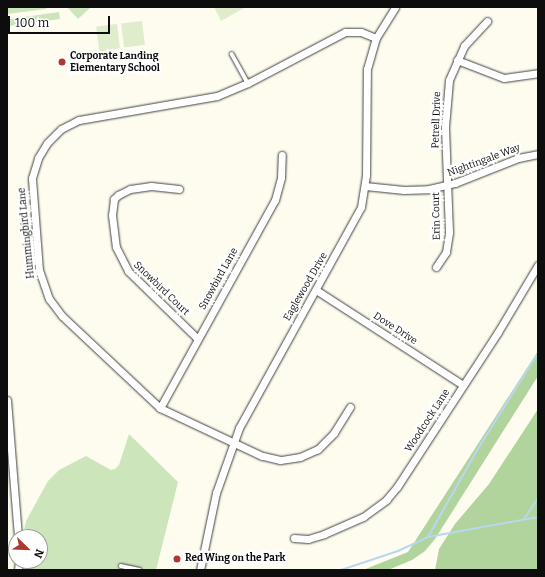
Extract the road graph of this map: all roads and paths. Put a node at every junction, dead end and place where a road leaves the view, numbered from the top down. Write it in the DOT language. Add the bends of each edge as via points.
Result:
graph roads {
  1 [pos="395,7"];
  2 [pos="488,21"];
  3 [pos="376,38"];
  4 [pos="232,54"];
  5 [pos="457,60"];
  6 [pos="538,73"];
  7 [pos="248,83"];
  8 [pos="538,154"];
  9 [pos="282,155"];
  10 [pos="447,185"];
  11 [pos="365,186"];
  12 [pos="179,189"];
  13 [pos="538,265"];
  14 [pos="436,267"];
  15 [pos="316,290"];
  16 [pos="197,338"];
  17 [pos="463,385"];
  18 [pos="7,400"];
  19 [pos="160,408"];
  20 [pos="350,408"];
  21 [pos="233,443"];
  22 [pos="17,529"];
  23 [pos="294,538"];
  24 [pos="121,566"];
  25 [pos="140,570"];
  26 [pos="200,570"];
  1 -- 3 [label="street, Eaglewood Drive"];
  2 -- 5 [label="street, Petrell Drive" via="471,36"];
  3 -- 7 [label="street, Hummingbird Lane" via="364,32 345,32"];
  3 -- 11 [label="street, Eaglewood Drive" via="369,58 365,83"];
  4 -- 7 [label="lane"];
  5 -- 6 [label="street" via="504,78"];
  5 -- 10 [label="street, Petrell Drive" via="446,97"];
  7 -- 19 [label="street, Hummingbird Lane" via="201,100 79,120 61,129 47,143 34,168 32,189 39,270 49,299 62,316"];
  8 -- 10 [label="street, Nightingale Way" via="518,158"];
  9 -- 16 [label="street, Snowbird Lane" via="281,178 275,200"];
  10 -- 11 [label="street, Nightingale Way" via="417,190"];
  10 -- 14 [label="street, Erin Court" via="448,243"];
  11 -- 15 [label="street, Eaglewood Drive" via="356,219"];
  12 -- 16 [label="street, Snowbird Court" via="151,186 130,189 114,200 112,215 116,247 128,271"];
  13 -- 17 [label="street, Woodcock Lane"];
  15 -- 17 [label="street, Dove Drive"];
  15 -- 21 [label="street, Eaglewood Drive"];
  16 -- 19 [label="street, Snowbird Lane"];
  17 -- 23 [label="street, Woodcock Lane" via="386,500 363,517 324,534 308,539"];
  18 -- 22 [label="street"];
  19 -- 21 [label="street, Hummingbird Lane"];
  20 -- 21 [label="street, Hummingbird Lane" via="326,442 300,457 270,458"];
  21 -- 26 [label="street, Eaglewood Drive" via="216,493"];
  24 -- 25 [label="lane"];
}
